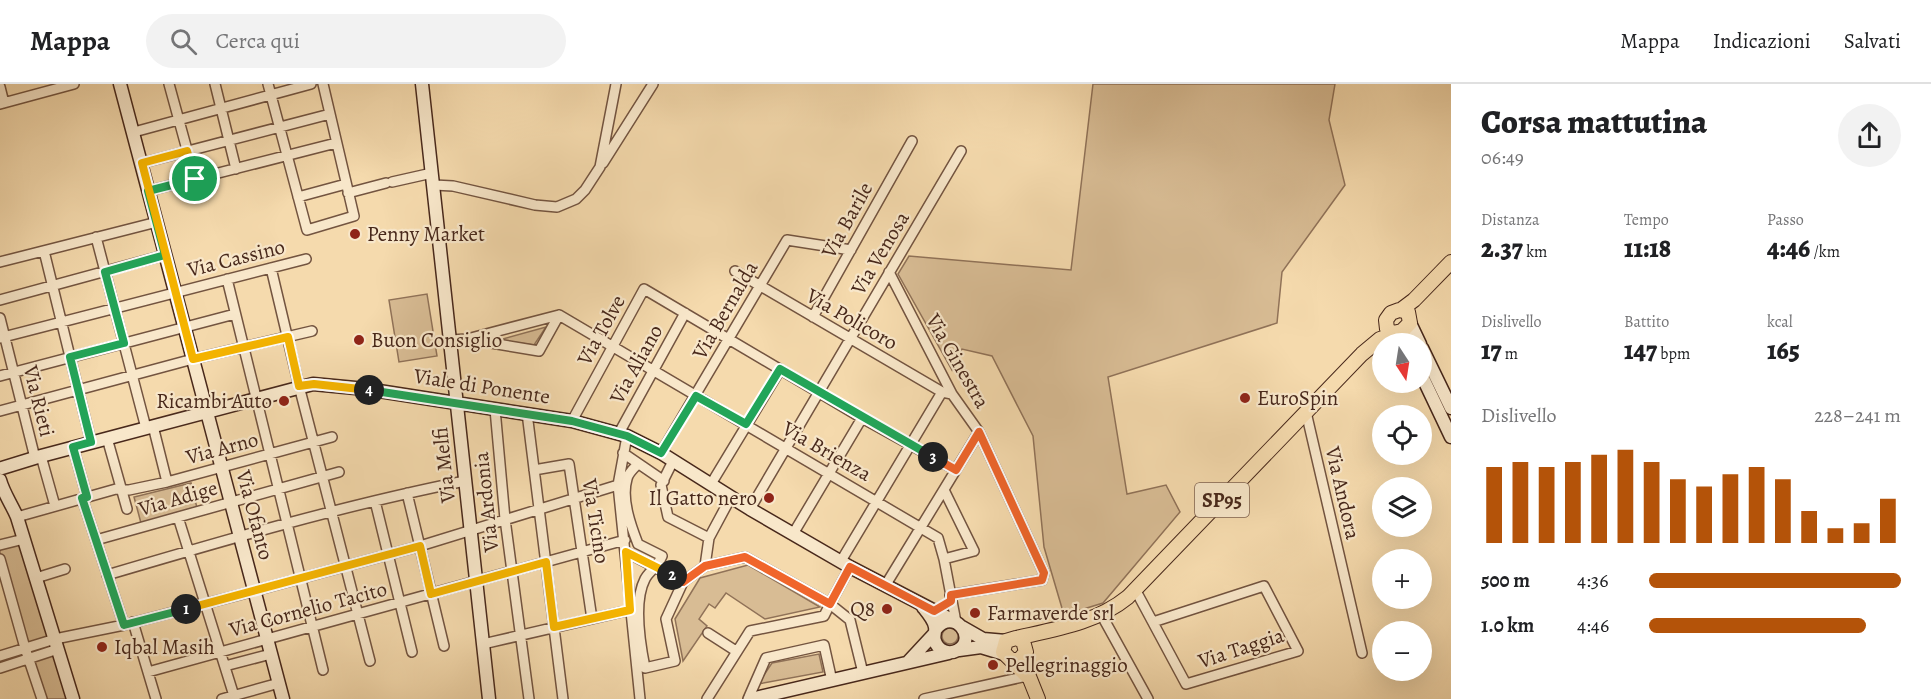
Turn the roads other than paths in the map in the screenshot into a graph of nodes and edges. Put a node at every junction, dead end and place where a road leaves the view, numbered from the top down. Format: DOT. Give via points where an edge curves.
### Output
graph roads {
  1 [pos="74,84"];
  2 [pos="120,84"];
  3 [pos="169,84"];
  4 [pos="215,84"];
  5 [pos="268,84"];
  6 [pos="311,84"];
  7 [pos="322,84"];
  8 [pos="422,84"];
  9 [pos="616,84"];
  10 [pos="653,84"];
  11 [pos="0,87"];
  12 [pos="39,89"];
  13 [pos="271,95"];
  14 [pos="2,104"];
  15 [pos="221,108"];
  16 [pos="330,114"];
  17 [pos="179,120"];
  18 [pos="279,127"];
  19 [pos="134,132"];
  20 [pos="229,140"];
  21 [pos="912,141"];
  22 [pos="336,142"];
  23 [pos="187,151"];
  24 [pos="961,152"];
  25 [pos="287,155"];
  26 [pos="142,163"];
  27 [pos="600,167"];
  28 [pos="236,169"];
  29 [pos="195,179"];
  30 [pos="433,179"];
  31 [pos="347,188"];
  32 [pos="148,191"];
  33 [pos="298,197"];
  34 [pos="156,222"];
  35 [pos="96,237"];
  36 [pos="851,250"];
  37 [pos="44,251"];
  38 [pos="165,255"];
  39 [pos="306,259"];
  40 [pos="0,262"];
  41 [pos="1451,262"];
  42 [pos="271,268"];
  43 [pos="735,271"];
  44 [pos="105,272"];
  45 [pos="889,272"];
  46 [pos="227,279"];
  47 [pos="52,286"];
  48 [pos="760,286"];
  49 [pos="175,292"];
  50 [pos="0,300"];
  51 [pos="115,308"];
  52 [pos="685,313"];
  53 [pos="235,314"];
  54 [pos="559,315"];
  55 [pos="1407,315"];
  56 [pos="813,317"];
  57 [pos="0,318"];
  58 [pos="61,322"];
  59 [pos="184,327"];
  60 [pos="312,331"];
  61 [pos="1395,333"];
  62 [pos="1397,333"];
  63 [pos="1415,333"];
  64 [pos="2,337"];
  65 [pos="288,337"];
  66 [pos="850,338"];
  67 [pos="467,339"];
  68 [pos="451,340"];
  69 [pos="729,340"];
  70 [pos="124,343"];
  71 [pos="612,346"];
  72 [pos="1372,346"];
  73 [pos="243,347"];
  74 [pos="70,357"];
  75 [pos="193,359"];
  76 [pos="780,369"];
  77 [pos="1432,369"];
  78 [pos="653,370"];
  79 [pos="14,372"];
  80 [pos="0,375"];
  81 [pos="132,375"];
  82 [pos="299,386"];
  83 [pos="78,390"];
  84 [pos="819,392"];
  85 [pos="947,393"];
  86 [pos="1430,393"];
  87 [pos="696,396"];
  88 [pos="255,398"];
  89 [pos="458,403"];
  90 [pos="22,405"];
  91 [pos="1451,408"];
  92 [pos="495,409"];
  93 [pos="0,411"];
  94 [pos="207,411"];
  95 [pos="1306,412"];
  96 [pos="527,413"];
  97 [pos="862,417"];
  98 [pos="572,421"];
  99 [pos="746,424"];
  100 [pos="149,427"];
  101 [pos="979,432"];
  102 [pos="623,435"];
  103 [pos="332,437"];
  104 [pos="1451,437"];
  105 [pos="106,438"];
  106 [pos="91,442"];
  107 [pos="313,442"];
  108 [pos="911,444"];
  109 [pos="73,447"];
  110 [pos="786,448"];
  111 [pos="269,453"];
  112 [pos="623,453"];
  113 [pos="661,453"];
  114 [pos="38,457"];
  115 [pos="673,460"];
  116 [pos="638,464"];
  117 [pos="222,466"];
  118 [pos="534,470"];
  119 [pos="956,470"];
  120 [pos="1,471"];
  121 [pos="339,472"];
  122 [pos="829,473"];
  123 [pos="322,476"];
  124 [pos="465,481"];
  125 [pos="664,481"];
  126 [pos="167,482"];
  127 [pos="711,484"];
  128 [pos="618,485"];
  129 [pos="121,489"];
  130 [pos="278,489"];
  131 [pos="944,490"];
  132 [pos="407,492"];
  133 [pos="731,497"];
  134 [pos="85,498"];
  135 [pos="574,499"];
  136 [pos="375,501"];
  137 [pos="877,501"];
  138 [pos="231,502"];
  139 [pos="55,506"];
  140 [pos="127,509"];
  141 [pos="539,509"];
  142 [pos="750,509"];
  143 [pos="332,513"];
  144 [pos="17,517"];
  145 [pos="178,517"];
  146 [pos="505,519"];
  147 [pos="287,525"];
  148 [pos="921,527"];
  149 [pos="471,530"];
  150 [pos="794,534"];
  151 [pos="241,537"];
  152 [pos="709,538"];
  153 [pos="24,539"];
  154 [pos="96,540"];
  155 [pos="625,540"];
  156 [pos="0,545"];
  157 [pos="420,546"];
  158 [pos="189,550"];
  159 [pos="582,552"];
  160 [pos="626,552"];
  161 [pos="387,553"];
  162 [pos="0,559"];
  163 [pos="944,559"];
  164 [pos="546,562"];
  165 [pos="846,564"];
  166 [pos="345,565"];
  167 [pos="705,566"];
  168 [pos="657,567"];
  169 [pos="65,569"];
  170 [pos="512,571"];
  171 [pos="107,574"];
  172 [pos="36,578"];
  173 [pos="301,578"];
  174 [pos="477,580"];
  175 [pos="683,582"];
  176 [pos="885,586"];
  177 [pos="254,591"];
  178 [pos="1136,591"];
  179 [pos="431,594"];
  180 [pos="951,598"];
  181 [pos="400,603"];
  182 [pos="921,603"];
  183 [pos="205,604"];
  184 [pos="830,604"];
  185 [pos="630,610"];
  186 [pos="934,611"];
  187 [pos="358,614"];
  188 [pos="1101,614"];
  189 [pos="592,619"];
  190 [pos="1153,622"];
  191 [pos="128,623"];
  192 [pos="958,624"];
  193 [pos="312,627"];
  194 [pos="554,627"];
  195 [pos="935,631"];
  196 [pos="708,633"];
  197 [pos="521,635"];
  198 [pos="267,640"];
  199 [pos="56,644"];
  200 [pos="483,644"];
  201 [pos="444,646"];
  202 [pos="25,648"];
  203 [pos="1015,649"];
  204 [pos="736,651"];
  205 [pos="954,651"];
  206 [pos="221,652"];
  207 [pos="412,652"];
  208 [pos="1362,653"];
  209 [pos="271,654"];
  210 [pos="0,656"];
  211 [pos="639,657"];
  212 [pos="30,658"];
  213 [pos="370,661"];
  214 [pos="907,663"];
  215 [pos="225,666"];
  216 [pos="0,668"];
  217 [pos="323,670"];
  218 [pos="148,672"];
  219 [pos="863,674"];
  220 [pos="1027,676"];
  221 [pos="832,681"];
  222 [pos="279,683"];
  223 [pos="234,697"];
  224 [pos="42,699"];
  225 [pos="72,699"];
  226 [pos="156,699"];
  227 [pos="222,699"];
  228 [pos="283,699"];
  229 [pos="489,699"];
  230 [pos="530,699"];
  231 [pos="563,699"];
  232 [pos="639,699"];
  233 [pos="707,699"];
  234 [pos="749,699"];
  235 [pos="924,699"];
  236 [pos="1038,699"];
  237 [pos="1148,699"];
  1 -- 12 [label="street"];
  2 -- 19 [label="street, Via Ofanto"];
  3 -- 17 [label="street"];
  4 -- 15 [label="street"];
  5 -- 13 [label="street"];
  6 -- 13 [label="street"];
  7 -- 16 [label="street"];
  8 -- 30 [label="street, Via Melfi"];
  9 -- 27 [label="street"];
  10 -- 27 [label="street"];
  11 -- 14 [label="street"];
  12 -- 14 [label="street"];
  13 -- 15 [label="street"];
  13 -- 18 [label="street"];
  15 -- 17 [label="street"];
  15 -- 20 [label="street"];
  16 -- 18 [label="street"];
  16 -- 22 [label="street"];
  17 -- 19 [label="street"];
  17 -- 23 [label="street"];
  18 -- 20 [label="street"];
  18 -- 25 [label="street"];
  19 -- 26 [label="street, Via Ofanto"];
  20 -- 23 [label="street"];
  20 -- 28 [label="street"];
  21 -- 36 [label="street, Via Barile"];
  22 -- 25 [label="street"];
  22 -- 31 [label="street"];
  23 -- 26 [label="street"];
  23 -- 29 [label="street"];
  24 -- 45 [label="street, Via Venosa"];
  25 -- 28 [label="street"];
  25 -- 33 [label="street"];
  26 -- 32 [label="street, Via Ofanto"];
  27 -- 30 [label="street" via="576,200 556,207"];
  28 -- 29 [label="street"];
  29 -- 32 [label="street"];
  30 -- 31 [label="street"];
  30 -- 68 [label="street, Via Melfi"];
  31 -- 33 [label="street"];
  31 -- 33 [label="street" via="354,216 307,230"];
  32 -- 34 [label="street, Via Ofanto"];
  34 -- 35 [label="street"];
  34 -- 38 [label="street, Via Ofanto"];
  35 -- 37 [label="street"];
  35 -- 44 [label="street"];
  36 -- 48 [label="street, Via Bernalda" via="787,240"];
  36 -- 56 [label="street, Via Barile"];
  37 -- 40 [label="street"];
  37 -- 47 [label="street"];
  38 -- 44 [label="street"];
  38 -- 49 [label="street, Via Ofanto"];
  39 -- 42 [label="street, Via Cassino"];
  41 -- 55 [label="main road, SP95" via="1414,300"];
  42 -- 46 [label="street, Via Cassino"];
  42 -- 65 [label="street"];
  43 -- 48 [label="street, Via Policoro"];
  44 -- 47 [label="street"];
  44 -- 51 [label="street"];
  45 -- 66 [label="street, Via Venosa"];
  45 -- 85 [label="street, Via Ginestra"];
  46 -- 49 [label="street, Via Cassino"];
  46 -- 53 [label="street"];
  47 -- 50 [label="street"];
  47 -- 58 [label="street"];
  48 -- 56 [label="street, Via Policoro"];
  48 -- 69 [label="street, Via Bernalda"];
  49 -- 51 [label="street, Via Cassino"];
  49 -- 59 [label="street, Via Ofanto"];
  51 -- 58 [label="street, Via Cassino"];
  51 -- 70 [label="street"];
  52 -- 69 [label="street"];
  52 -- 71 [label="street, Via Tolve" via="644,289"];
  52 -- 78 [label="street, Via Aliano"];
  53 -- 59 [label="street"];
  53 -- 73 [label="street"];
  54 -- 67 [label="street"];
  54 -- 67 [label="street" via="539,351"];
  54 -- 71 [label="street, Via Brienza"];
  55 -- 61 [label="main road, SP95" via="1389,315 1386,320"];
  55 -- 62 [label="main road, SP95"];
  55 -- 63 [label="street"];
  56 -- 66 [label="street, Via Policoro"];
  57 -- 64 [label="street, Via Rieti"];
  58 -- 64 [label="street, Via Cassino"];
  58 -- 74 [label="street"];
  59 -- 70 [label="street"];
  59 -- 75 [label="street, Via Ofanto"];
  60 -- 65 [label="street"];
  64 -- 79 [label="street, Via Rieti"];
  65 -- 73 [label="street"];
  65 -- 82 [label="street"];
  66 -- 84 [label="street, Via Venosa"];
  66 -- 85 [label="street, Via Policoro"];
  67 -- 68 [label="street"];
  68 -- 89 [label="street, Via Melfi"];
  69 -- 76 [label="street"];
  69 -- 87 [label="street, Via Bernalda"];
  70 -- 74 [label="street"];
  70 -- 81 [label="street"];
  71 -- 78 [label="street, Via Brienza"];
  71 -- 98 [label="street, Via Tolve"];
  72 -- 95 [label="main road, SP95"];
  73 -- 75 [label="street"];
  73 -- 88 [label="street"];
  74 -- 79 [label="street"];
  74 -- 83 [label="street"];
  75 -- 81 [label="street"];
  75 -- 94 [label="street, Via Ofanto"];
  76 -- 84 [label="street"];
  76 -- 99 [label="street"];
  77 -- 91 [label="street"];
  78 -- 87 [label="street, Via Brienza"];
  78 -- 102 [label="street, Via Aliano"];
  79 -- 80 [label="street"];
  79 -- 90 [label="street, Via Rieti"];
  81 -- 83 [label="street"];
  81 -- 100 [label="street"];
  82 -- 88 [label="street, Viale di Ponente"];
  82 -- 89 [label="street, Viale di Ponente" via="329,385"];
  82 -- 107 [label="street"];
  83 -- 90 [label="street"];
  83 -- 106 [label="street"];
  84 -- 97 [label="street"];
  84 -- 110 [label="street, Via Venosa"];
  85 -- 101 [label="street, Via Ginestra"];
  85 -- 108 [label="street"];
  86 -- 104 [label="street"];
  87 -- 99 [label="street, Via Brienza"];
  87 -- 113 [label="street, Via Bernalda"];
  88 -- 94 [label="street, Viale di Ponente"];
  88 -- 111 [label="street"];
  89 -- 92 [label="street, Viale di Ponente"];
  89 -- 124 [label="street, Via Melfi"];
  90 -- 93 [label="street"];
  90 -- 114 [label="street, Via Rieti"];
  92 -- 96 [label="street, Viale di Ponente"];
  92 -- 146 [label="street, Via Ardonia"];
  94 -- 100 [label="street, Viale di Ponente"];
  94 -- 117 [label="street, Via Ofanto"];
  95 -- 178 [label="main road, SP95"];
  95 -- 208 [label="street, Via Andora"];
  96 -- 98 [label="street, Viale di Ponente"];
  96 -- 118 [label="street"];
  97 -- 108 [label="street"];
  97 -- 122 [label="street"];
  98 -- 102 [label="street, Viale di Ponente"];
  99 -- 110 [label="street, Via Brienza"];
  99 -- 127 [label="street"];
  100 -- 105 [label="street, Viale di Ponente"];
  100 -- 126 [label="street"];
  101 -- 119 [label="street"];
  101 -- 180 [label="street, Via Ginestra" via="1044,573 1042,580"];
  102 -- 112 [label="street, Via Aliano"];
  102 -- 113 [label="street, Viale di Ponente"];
  103 -- 107 [label="street, Via Arno"];
  105 -- 106 [label="street, Viale di Ponente"];
  105 -- 129 [label="street"];
  106 -- 109 [label="street, Viale di Ponente"];
  107 -- 111 [label="street, Via Arno"];
  107 -- 123 [label="street"];
  108 -- 119 [label="street"];
  108 -- 137 [label="street"];
  109 -- 114 [label="street, Viale di Ponente"];
  109 -- 134 [label="street"];
  110 -- 122 [label="street, Via Brienza"];
  110 -- 142 [label="street"];
  111 -- 117 [label="street, Via Arno"];
  111 -- 130 [label="street"];
  112 -- 116 [label="street"];
  112 -- 128 [label="street, Via Aliano"];
  113 -- 115 [label="street, Viale di Ponente"];
  114 -- 120 [label="street, Viale di Ponente"];
  114 -- 139 [label="street, Via Rieti"];
  115 -- 125 [label="street"];
  115 -- 127 [label="street, Viale di Ponente"];
  116 -- 125 [label="street"];
  116 -- 168 [label="street" via="627,476 625,491 638,544 662,556"];
  117 -- 126 [label="street, Via Arno"];
  117 -- 138 [label="street, Via Ofanto"];
  118 -- 135 [label="street, Via Ticino" via="569,464"];
  118 -- 141 [label="street"];
  119 -- 131 [label="street"];
  120 -- 144 [label="street" via="2,489"];
  121 -- 123 [label="street, Via Adige"];
  122 -- 137 [label="street, Via Brienza"];
  122 -- 150 [label="street"];
  123 -- 130 [label="street, Via Adige"];
  123 -- 143 [label="street"];
  124 -- 132 [label="street"];
  124 -- 149 [label="street, Via Melfi"];
  125 -- 152 [label="street" via="661,485 668,517"];
  126 -- 129 [label="street, Via Arno"];
  127 -- 133 [label="street, Viale di Ponente"];
  128 -- 135 [label="street"];
  128 -- 155 [label="street, Via Aliano"];
  129 -- 134 [label="street, Via Arno"];
  129 -- 140 [label="street"];
  130 -- 138 [label="street, Via Adige"];
  130 -- 147 [label="street"];
  131 -- 148 [label="street"];
  131 -- 163 [label="street" via="974,551"];
  132 -- 136 [label="street"];
  132 -- 157 [label="street"];
  133 -- 142 [label="street, Viale di Ponente"];
  133 -- 152 [label="street"];
  134 -- 139 [label="street, Via Arno"];
  134 -- 154 [label="street"];
  135 -- 141 [label="street"];
  135 -- 159 [label="street, Via Ticino"];
  136 -- 143 [label="street"];
  136 -- 161 [label="street"];
  137 -- 148 [label="street, Via Brienza"];
  137 -- 165 [label="street"];
  138 -- 145 [label="street, Via Adige"];
  138 -- 151 [label="street, Via Ofanto"];
  139 -- 144 [label="street, Via Arno"];
  141 -- 146 [label="street"];
  141 -- 164 [label="street"];
  142 -- 150 [label="street, Viale di Ponente"];
  143 -- 147 [label="street"];
  143 -- 166 [label="street"];
  144 -- 153 [label="street"];
  145 -- 154 [label="street, Via Adige"];
  145 -- 158 [label="street"];
  146 -- 149 [label="street"];
  146 -- 170 [label="street, Via Ardonia"];
  147 -- 151 [label="street"];
  147 -- 173 [label="street"];
  148 -- 163 [label="street, Via Brienza" via="938,538"];
  148 -- 176 [label="street"];
  149 -- 157 [label="street"];
  149 -- 174 [label="street, Via Melfi"];
  150 -- 165 [label="street, Viale di Ponente"];
  151 -- 158 [label="street"];
  151 -- 177 [label="street, Via Ofanto"];
  152 -- 167 [label="street"];
  153 -- 156 [label="street"];
  153 -- 172 [label="street"];
  154 -- 171 [label="street"];
  155 -- 159 [label="street, Via Cornelio Tacito"];
  155 -- 160 [label="street, Via Aliano"];
  157 -- 161 [label="street"];
  157 -- 179 [label="street"];
  158 -- 171 [label="street"];
  158 -- 183 [label="street"];
  159 -- 164 [label="street, Via Cornelio Tacito"];
  159 -- 189 [label="street, Via Ticino"];
  160 -- 168 [label="street"];
  160 -- 185 [label="street, Via Aliano"];
  161 -- 166 [label="street"];
  161 -- 181 [label="street"];
  162 -- 202 [label="street"];
  163 -- 180 [label="street, Via Brienza"];
  164 -- 170 [label="street, Via Cornelio Tacito"];
  164 -- 194 [label="street"];
  165 -- 176 [label="street, Viale di Ponente"];
  165 -- 184 [label="street"];
  166 -- 173 [label="street"];
  166 -- 187 [label="street"];
  167 -- 175 [label="street"];
  167 -- 184 [label="street" via="745,557"];
  168 -- 175 [label="street"];
  168 -- 211 [label="street" via="645,578 637,613"];
  169 -- 172 [label="street"];
  170 -- 174 [label="street, Via Cornelio Tacito"];
  170 -- 197 [label="street, Via Ardonia"];
  171 -- 191 [label="street"];
  172 -- 199 [label="street"];
  173 -- 177 [label="street"];
  173 -- 193 [label="street"];
  174 -- 179 [label="street, Via Cornelio Tacito"];
  174 -- 200 [label="street, Via Melfi"];
  175 -- 211 [label="street" via="666,618 675,661 645,668"];
  176 -- 182 [label="street, Viale di Ponente"];
  177 -- 183 [label="street"];
  177 -- 198 [label="street, Via Ofanto"];
  178 -- 188 [label="main road, SP95"];
  178 -- 190 [label="street, Via Taggia"];
  179 -- 181 [label="street, Via Cornelio Tacito"];
  179 -- 201 [label="street"];
  180 -- 186 [label="street"];
  180 -- 192 [label="street, Via Brienza"];
  181 -- 187 [label="street, Via Cornelio Tacito"];
  181 -- 207 [label="street"];
  182 -- 186 [label="street, Viale di Ponente"];
  182 -- 195 [label="street"];
  183 -- 191 [label="street"];
  183 -- 206 [label="street"];
  184 -- 204 [label="street" via="824,616 750,631"];
  184 -- 219 [label="street" via="850,620"];
  185 -- 189 [label="street"];
  185 -- 211 [label="street, Via Aliano"];
  186 -- 192 [label="street, Viale di Ponente"];
  187 -- 193 [label="street, Via Cornelio Tacito"];
  187 -- 213 [label="street"];
  188 -- 203 [label="main road, SP95" via="1045,631"];
  188 -- 237 [label="street"];
  189 -- 194 [label="street"];
  190 -- 190 [label="street, Via Taggia" via="1186,684 1298,651 1264,586"];
  191 -- 199 [label="street"];
  191 -- 218 [label="street"];
  192 -- 195 [label="street" via="944,622"];
  192 -- 203 [label="street, Viale di Ponente" via="983,639"];
  192 -- 205 [label="street" via="966,636 963,646"];
  193 -- 198 [label="street, Via Cornelio Tacito"];
  193 -- 217 [label="street"];
  194 -- 197 [label="street"];
  194 -- 231 [label="street"];
  195 -- 205 [label="street" via="939,649"];
  195 -- 214 [label="street"];
  196 -- 204 [label="street"];
  197 -- 200 [label="street"];
  197 -- 230 [label="street, Via Ardonia"];
  198 -- 206 [label="street, Via Cornelio Tacito"];
  198 -- 209 [label="street, Via Ofanto"];
  199 -- 202 [label="street"];
  199 -- 212 [label="street"];
  199 -- 225 [label="street"];
  200 -- 229 [label="street, Via Melfi"];
  202 -- 210 [label="street"];
  202 -- 212 [label="street"];
  203 -- 205 [label="street" via="981,647"];
  203 -- 220 [label="main road"];
  204 -- 233 [label="street"];
  205 -- 214 [label="street"];
  206 -- 215 [label="street"];
  206 -- 218 [label="street, Via Cornelio Tacito"];
  209 -- 215 [label="street"];
  209 -- 222 [label="street, Via Ofanto"];
  211 -- 232 [label="street"];
  212 -- 216 [label="street"];
  212 -- 224 [label="street"];
  214 -- 219 [label="street"];
  215 -- 223 [label="street"];
  218 -- 226 [label="street"];
  219 -- 221 [label="street"];
  220 -- 235 [label="street"];
  220 -- 236 [label="main road"];
  221 -- 234 [label="street"];
  221 -- 234 [label="street" via="824,645 766,658"];
  222 -- 223 [label="street"];
  222 -- 228 [label="street, Via Ofanto"];
  223 -- 227 [label="street"];
}
